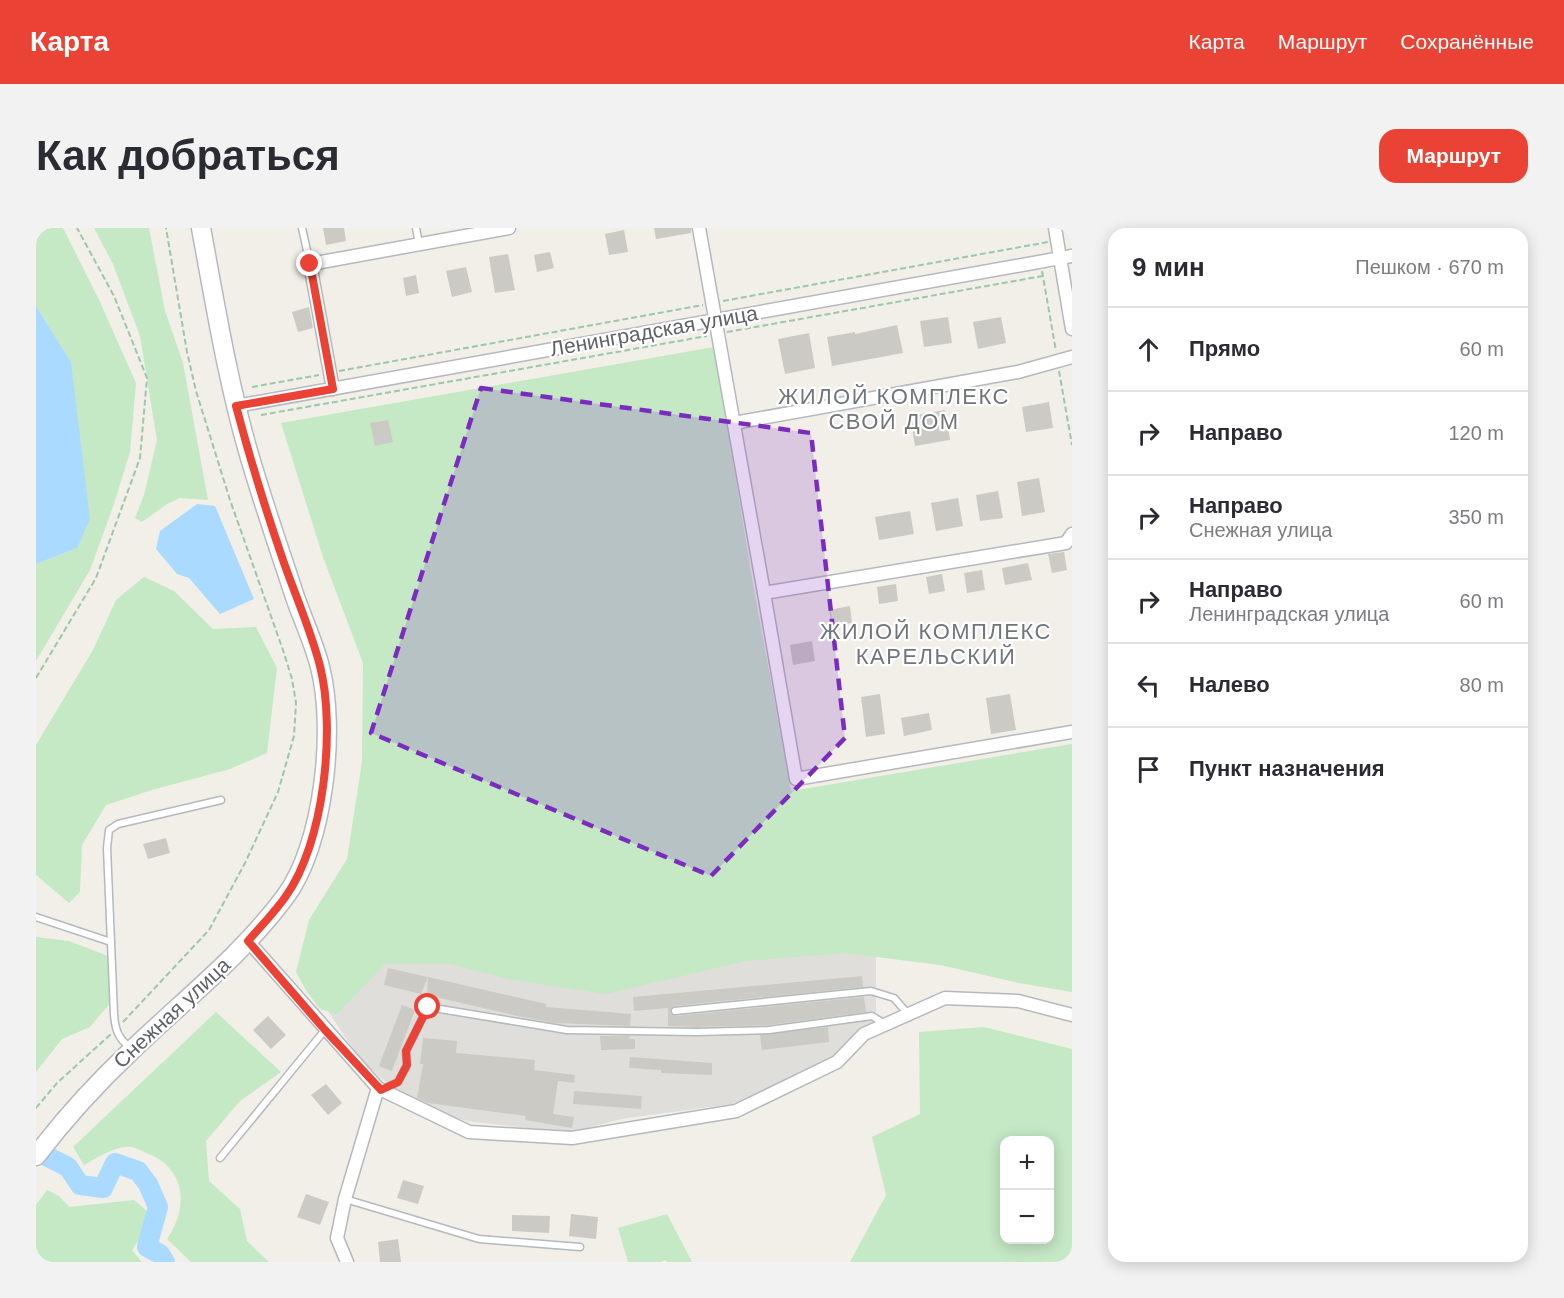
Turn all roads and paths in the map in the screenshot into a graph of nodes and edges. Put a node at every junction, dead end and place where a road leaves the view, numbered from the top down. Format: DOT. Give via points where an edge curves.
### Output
graph roads {
  1 [pos="77,228"];
  2 [pos="166,228"];
  3 [pos="201,228"];
  4 [pos="302,228"];
  5 [pos="416,228"];
  6 [pos="509,228"];
  7 [pos="699,228"];
  8 [pos="1056,234"];
  9 [pos="419,244"];
  10 [pos="1066,257"];
  11 [pos="310,264"];
  12 [pos="1043,276"];
  13 [pos="712,303"];
  14 [pos="715,320"];
  15 [pos="1072,329"];
  16 [pos="718,334"];
  17 [pos="1072,357"];
  18 [pos="330,373"];
  19 [pos="252,387"];
  20 [pos="333,389"];
  21 [pos="236,406"];
  22 [pos="261,416"];
  23 [pos="734,423"];
  24 [pos="1072,534"];
  25 [pos="764,593"];
  26 [pos="36,678"];
  27 [pos="1072,732"];
  28 [pos="221,800"];
  29 [pos="36,917"];
  30 [pos="248,941"];
  31 [pos="111,942"];
  32 [pos="675,1011"];
  33 [pos="908,1014"];
  34 [pos="1072,1016"];
  35 [pos="885,1025"];
  36 [pos="116,1030"];
  37 [pos="325,1030"];
  38 [pos="133,1049"];
  39 [pos="380,1089"];
  40 [pos="36,1108"];
  41 [pos="36,1156"];
  42 [pos="220,1158"];
  43 [pos="345,1199"];
  44 [pos="580,1247"];
  45 [pos="347,1262"];
  1 -- 26 [label="path" via="114,296 147,378 140,458 96,578"];
  2 -- 36 [label="path" via="196,391 292,679 295,725 278,792 209,930"];
  3 -- 21 [label="street, Снежная улица"];
  4 -- 11 [label="lane"];
  5 -- 9 [label="lane"];
  6 -- 9 [label="street"];
  7 -- 13 [label="street"];
  8 -- 10 [label="street"];
  8 -- 13 [label="path"];
  9 -- 11 [label="street"];
  10 -- 14 [label="street, Ленинградская улица"];
  10 -- 15 [label="street"];
  11 -- 18 [label="street"];
  12 -- 16 [label="path"];
  13 -- 14 [label="street"];
  13 -- 18 [label="path"];
  14 -- 16 [label="street"];
  14 -- 20 [label="street, Ленинградская улица"];
  16 -- 22 [label="path"];
  16 -- 23 [label="street"];
  17 -- 23 [label="street" via="1018,372"];
  18 -- 19 [label="path"];
  18 -- 20 [label="street"];
  20 -- 21 [label="street, Ленинградская улица"];
  21 -- 30 [label="street, Снежная улица" via="276,542 320,666 327,727 322,789 304,862 287,895"];
  23 -- 25 [label="street"];
  24 -- 25 [label="street" via="1066,543"];
  25 -- 27 [label="street" via="796,779"];
  28 -- 31 [label="lane" via="118,824 109,830"];
  29 -- 31 [label="lane"];
  30 -- 37 [label="street"];
  30 -- 38 [label="street, Снежная улица"];
  31 -- 36 [label="lane"];
  32 -- 33 [label="lane" via="871,991 894,998"];
  33 -- 34 [label="street" via="945,998 1018,1001"];
  33 -- 35 [label="street"];
  35 -- 39 [label="street" via="864,1034 837,1062 736,1111 572,1138 469,1132"];
  35 -- 39 [label="lane" via="872,1016 769,1030 567,1030 428,1007 406,1051 407,1065 398,1082"];
  36 -- 38 [label="lane"];
  36 -- 40 [label="path" via="57,1083"];
  37 -- 39 [label="street"];
  37 -- 42 [label="lane"];
  38 -- 41 [label="street, Снежная улица" via="88,1092"];
  39 -- 43 [label="street"];
  43 -- 44 [label="lane" via="479,1239"];
  43 -- 45 [label="street" via="337,1239"];
}
